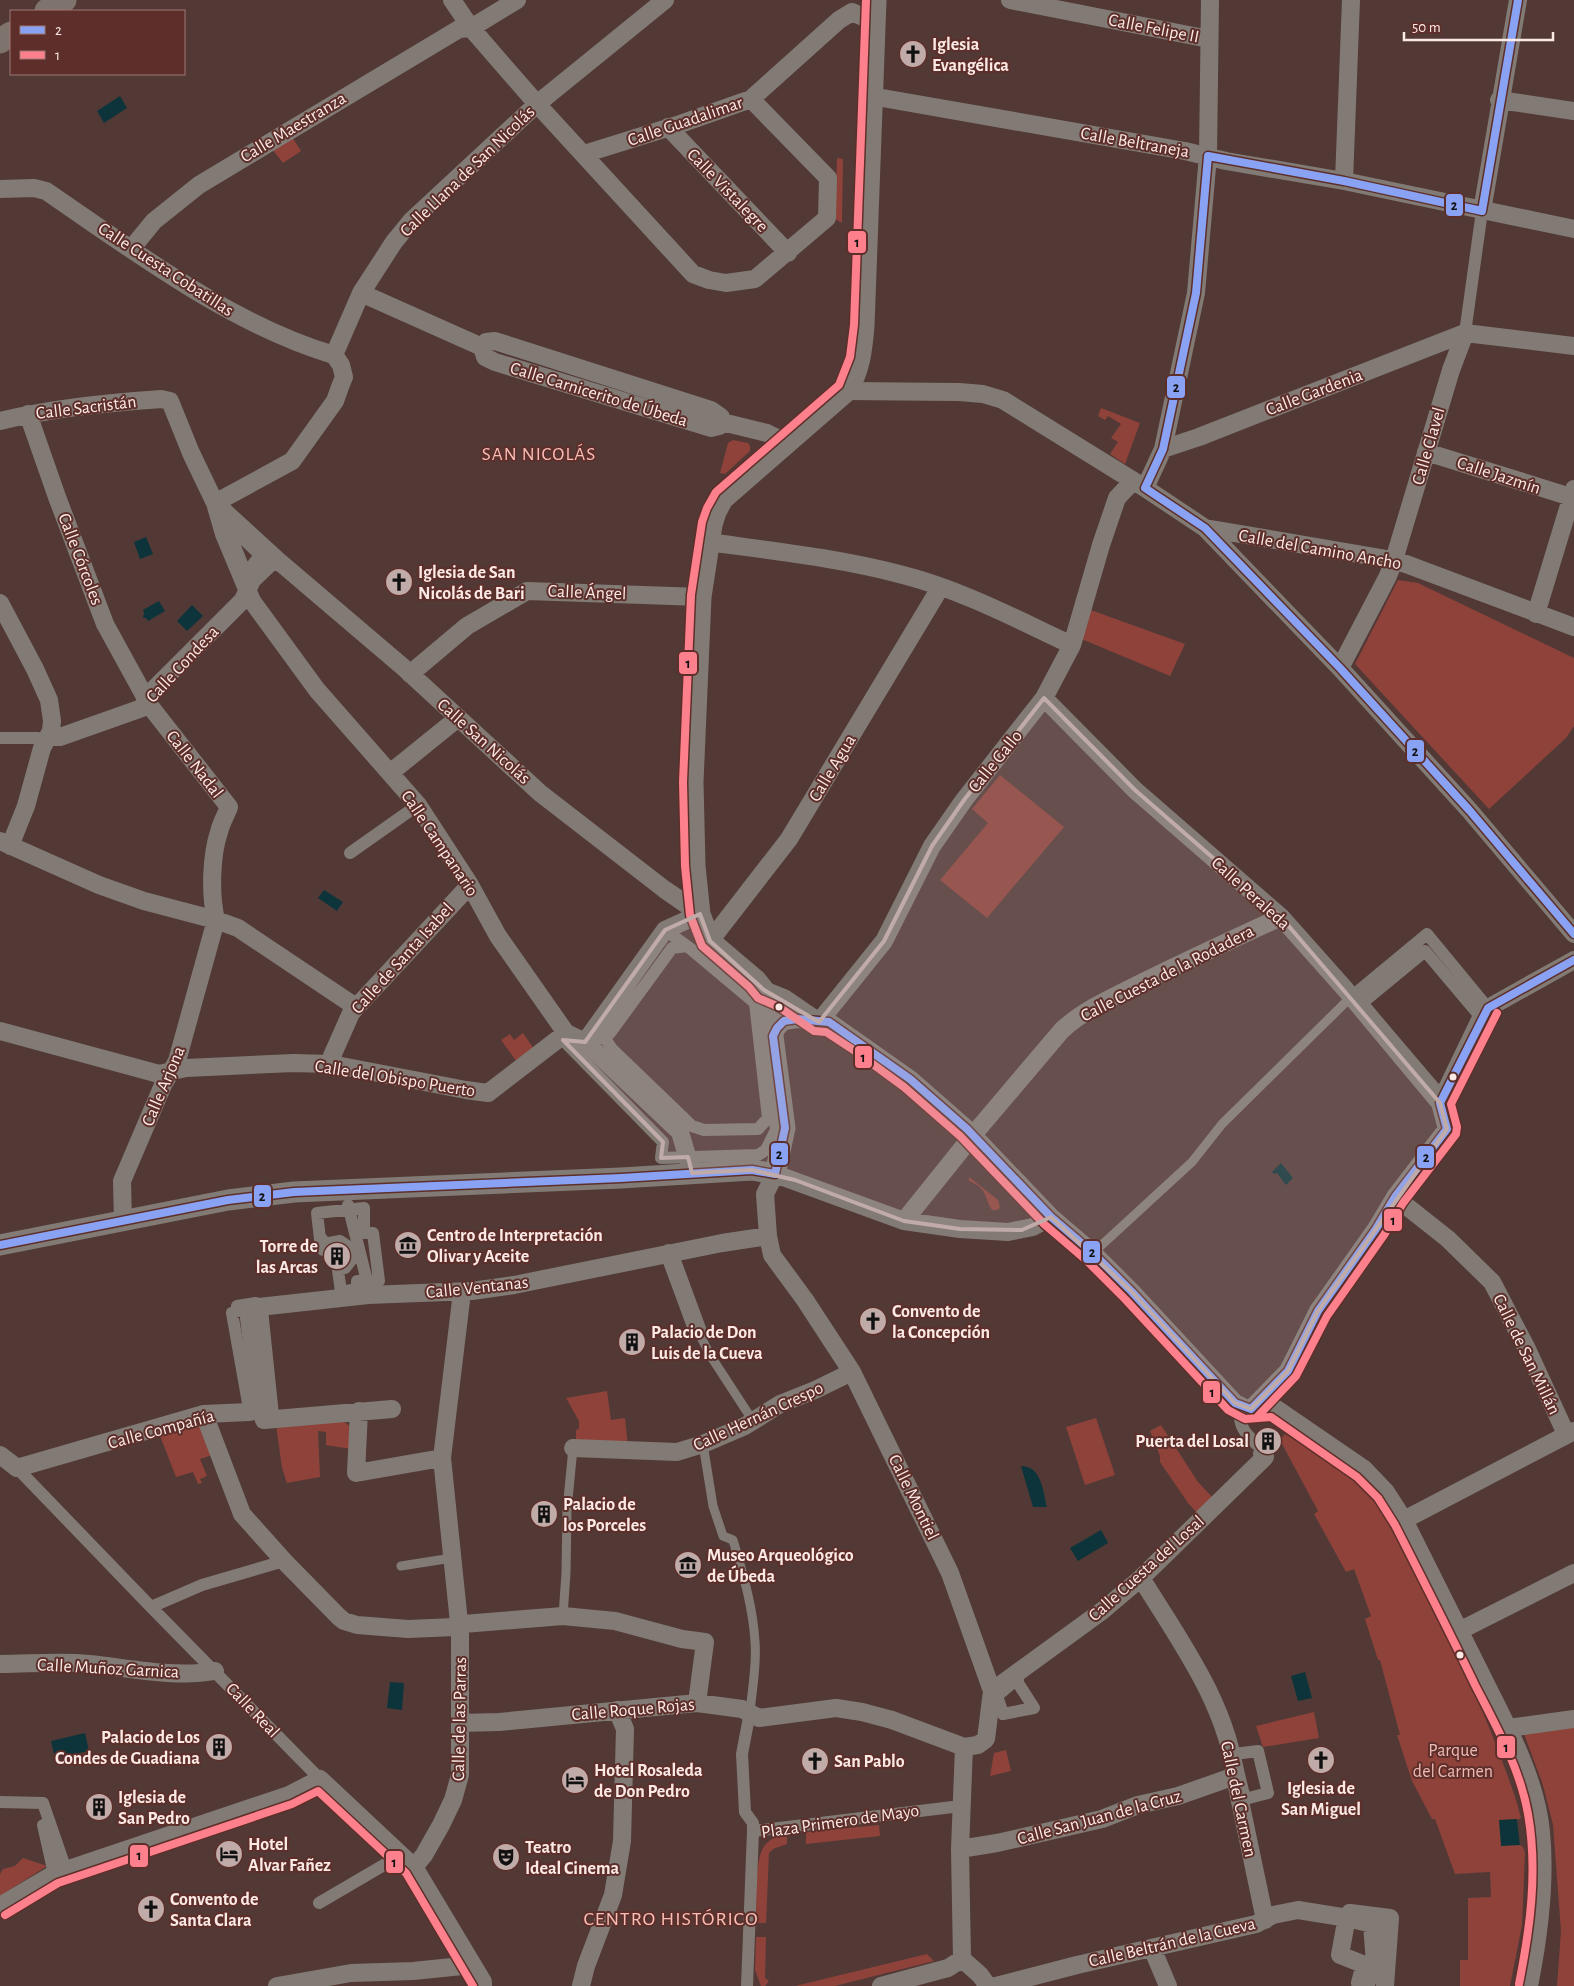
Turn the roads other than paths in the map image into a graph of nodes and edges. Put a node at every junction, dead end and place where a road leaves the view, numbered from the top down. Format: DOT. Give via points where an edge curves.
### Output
graph roads {
  1 [pos="64,0"];
  2 [pos="452,0"];
  3 [pos="517,0"];
  4 [pos="665,0"];
  5 [pos="876,0"];
  6 [pos="1010,0"];
  7 [pos="1210,0"];
  8 [pos="1351,0"];
  9 [pos="1518,0"];
  10 [pos="850,6"];
  11 [pos="49,10"];
  12 [pos="874,22"];
  13 [pos="471,28"];
  14 [pos="1209,38"];
  15 [pos="871,96"];
  16 [pos="751,99"];
  17 [pos="1499,100"];
  18 [pos="537,104"];
  19 [pos="1574,111"];
  20 [pos="668,127"];
  21 [pos="584,154"];
  22 [pos="1208,156"];
  23 [pos="1344,181"];
  24 [pos="0,188"];
  25 [pos="1482,211"];
  26 [pos="1574,229"];
  27 [pos="131,249"];
  28 [pos="788,253"];
  29 [pos="361,292"];
  30 [pos="1465,333"];
  31 [pos="1574,346"];
  32 [pos="334,355"];
  33 [pos="847,391"];
  34 [pos="28,414"];
  35 [pos="0,421"];
  36 [pos="787,443"];
  37 [pos="1163,450"];
  38 [pos="1426,452"];
  39 [pos="1139,485"];
  40 [pos="1572,493"];
  41 [pos="215,503"];
  42 [pos="1205,528"];
  43 [pos="1568,528"];
  44 [pos="708,542"];
  45 [pos="275,558"];
  46 [pos="1394,560"];
  47 [pos="942,588"];
  48 [pos="247,590"];
  49 [pos="701,597"];
  50 [pos="0,603"];
  51 [pos="1536,614"];
  52 [pos="1574,627"];
  53 [pos="1072,645"];
  54 [pos="1340,668"];
  55 [pos="410,674"];
  56 [pos="1044,698"];
  57 [pos="146,699"];
  58 [pos="458,718"];
  59 [pos="0,738"];
  60 [pos="42,738"];
  61 [pos="390,773"];
  62 [pos="418,805"];
  63 [pos="5,844"];
  64 [pos="350,853"];
  65 [pos="470,885"];
  66 [pos="700,914"];
  67 [pos="1281,917"];
  68 [pos="216,920"];
  69 [pos="665,930"];
  70 [pos="1574,934"];
  71 [pos="710,941"];
  72 [pos="1425,950"];
  73 [pos="1574,960"];
  74 [pos="764,990"];
  75 [pos="1351,997"];
  76 [pos="1494,1004"];
  77 [pos="356,1007"];
  78 [pos="819,1022"];
  79 [pos="0,1031"];
  80 [pos="566,1033"];
  81 [pos="773,1036"];
  82 [pos="585,1042"];
  83 [pos="332,1064"];
  84 [pos="172,1073"];
  85 [pos="1440,1103"];
  86 [pos="972,1136"];
  87 [pos="690,1165"];
  88 [pos="775,1174"];
  89 [pos="1395,1197"];
  90 [pos="348,1207"];
  91 [pos="1051,1217"];
  92 [pos="124,1221"];
  93 [pos="904,1221"];
  94 [pos="768,1236"];
  95 [pos="0,1245"];
  96 [pos="669,1253"];
  97 [pos="1093,1253"];
  98 [pos="368,1288"];
  99 [pos="462,1292"];
  100 [pos="697,1329"];
  101 [pos="852,1372"];
  102 [pos="260,1409"];
  103 [pos="392,1409"];
  104 [pos="1251,1409"];
  105 [pos="359,1411"];
  106 [pos="204,1414"];
  107 [pos="753,1421"];
  108 [pos="1570,1433"];
  109 [pos="703,1444"];
  110 [pos="573,1448"];
  111 [pos="1259,1449"];
  112 [pos="0,1456"];
  113 [pos="442,1458"];
  114 [pos="17,1468"];
  115 [pos="1404,1520"];
  116 [pos="452,1558"];
  117 [pos="284,1561"];
  118 [pos="401,1566"];
  119 [pos="1574,1573"];
  120 [pos="1141,1578"];
  121 [pos="151,1607"];
  122 [pos="562,1616"];
  123 [pos="459,1626"];
  124 [pos="1459,1631"];
  125 [pos="0,1664"];
  126 [pos="215,1671"];
  127 [pos="991,1699"];
  128 [pos="697,1703"];
  129 [pos="617,1710"];
  130 [pos="750,1712"];
  131 [pos="1574,1719"];
  132 [pos="460,1724"];
  133 [pos="1508,1728"];
  134 [pos="964,1747"];
  135 [pos="1236,1776"];
  136 [pos="320,1779"];
  137 [pos="0,1802"];
  138 [pos="961,1806"];
  139 [pos="0,1810"];
  140 [pos="753,1832"];
  141 [pos="960,1849"];
  142 [pos="401,1855"];
  143 [pos="414,1868"];
  144 [pos="54,1871"];
  145 [pos="0,1900"];
  146 [pos="319,1904"];
  147 [pos="0,1906"];
  148 [pos="1348,1918"];
  149 [pos="1265,1920"];
  150 [pos="1152,1948"];
  151 [pos="962,1959"];
  152 [pos="472,1965"];
  153 [pos="488,1985"];
  154 [pos="277,1986"];
  155 [pos="581,1986"];
  156 [pos="747,1986"];
  157 [pos="881,1986"];
  158 [pos="988,1986"];
  159 [pos="996,1986"];
  160 [pos="1168,1986"];
  161 [pos="1358,1986"];
  162 [pos="1365,1986"];
  163 [pos="1385,1986"];
  164 [pos="1529,1986"];
  1 -- 11 [label="main road"];
  2 -- 13 [label="street"];
  3 -- 13 [label="street, Calle Maestranza"];
  4 -- 18 [label="street, Calle Llana de San Nicolás"];
  5 -- 12 [label="street"];
  6 -- 14 [label="street, Calle Felipe II"];
  7 -- 14 [label="street, Calle Gallo"];
  8 -- 23 [label="street"];
  9 -- 17 [label="street"];
  10 -- 12 [label="street, Calle Guadalimar"];
  10 -- 16 [label="street, Calle Guadalimar" via="839,20"];
  12 -- 15 [label="street"];
  13 -- 18 [label="street"];
  13 -- 27 [label="street, Calle Maestranza" via="459,29 199,184 154,221"];
  14 -- 22 [label="street, Calle Gallo"];
  15 -- 22 [label="street, Calle Beltraneja"];
  15 -- 33 [label="street" via="862,352"];
  16 -- 20 [label="street, Calle Guadalimar"];
  16 -- 28 [label="street" via="828,178 827,218"];
  17 -- 19 [label="street"];
  17 -- 25 [label="street"];
  18 -- 21 [label="street"];
  18 -- 29 [label="street, Calle Llana de San Nicolás" via="412,220"];
  20 -- 21 [label="street, Calle Guadalimar"];
  20 -- 28 [label="street, Calle Vistalegre"];
  21 -- 28 [label="street" via="693,274 726,283 755,279"];
  22 -- 23 [label="street, Calle Beltraneja"];
  22 -- 37 [label="street, Calle Gallo" via="1196,293"];
  23 -- 25 [label="street, Calle Beltraneja"];
  24 -- 27 [label="street, Calle Cuesta Cobatillas" via="42,189"];
  25 -- 26 [label="street, Calle Beltraneja"];
  25 -- 30 [label="street"];
  27 -- 32 [label="street, Calle Cuesta Cobatillas" via="236,315 315,350"];
  29 -- 32 [label="street, Calle Llana de San Nicolás"];
  29 -- 36 [label="street, Calle Carnicerito de Úbeda" via="482,347 485,357 495,362 706,426 715,427 722,422 767,433"];
  30 -- 31 [label="street"];
  30 -- 37 [label="street, Calle Gardenia"];
  30 -- 38 [label="street, Calle Clavel" via="1450,370"];
  32 -- 41 [label="street" via="344,377 335,400 292,461"];
  33 -- 36 [label="street"];
  33 -- 39 [label="street" via="959,392 1003,400"];
  34 -- 35 [label="street, Calle Sacristán"];
  34 -- 41 [label="street, Calle Sacristán" via="104,403 170,400"];
  34 -- 57 [label="street, Calle Córcoles" via="103,617"];
  36 -- 44 [label="street" via="724,499 716,512"];
  37 -- 39 [label="street, Calle Gallo"];
  38 -- 40 [label="street, Calle Jazmín"];
  38 -- 46 [label="street, Calle Clavel"];
  39 -- 42 [label="street"];
  39 -- 53 [label="street, Calle Gallo" via="1117,498"];
  40 -- 43 [label="street"];
  41 -- 45 [label="street, Calle San Nicolás"];
  41 -- 48 [label="street, Calle Campanario"];
  42 -- 46 [label="street, Calle del Camino Ancho"];
  42 -- 54 [label="street"];
  43 -- 51 [label="street"];
  44 -- 47 [label="street" via="825,558 904,575"];
  44 -- 49 [label="street"];
  45 -- 48 [label="street, Calle Condesa" via="252,580"];
  45 -- 55 [label="street, Calle San Nicolás"];
  46 -- 51 [label="street, Calle del Camino Ancho"];
  46 -- 54 [label="street, Calle Clavel"];
  47 -- 53 [label="street"];
  47 -- 71 [label="street, Calle Agua" via="789,839"];
  48 -- 57 [label="street, Calle Condesa" via="243,600"];
  48 -- 61 [label="street, Calle Campanario" via="317,690"];
  49 -- 55 [label="street, Calle Ángel" via="528,591 467,626"];
  49 -- 66 [label="street" via="693,782"];
  50 -- 60 [label="street" via="49,700 52,721"];
  51 -- 52 [label="street, Calle del Camino Ancho"];
  53 -- 56 [label="street, Calle Gallo"];
  54 -- 70 [label="street"];
  55 -- 58 [label="street, Calle San Nicolás"];
  56 -- 67 [label="street, Calle Peraleda" via="1135,790"];
  56 -- 78 [label="street, Calle Gallo" via="932,846 884,941"];
  57 -- 60 [label="street, Calle Condesa" via="142,708 60,737"];
  57 -- 68 [label="street, Calle Nadal" via="229,806 214,851 212,905"];
  58 -- 61 [label="street"];
  58 -- 66 [label="street, Calle San Nicolás" via="540,793"];
  59 -- 60 [label="street"];
  60 -- 63 [label="street" via="26,806"];
  61 -- 62 [label="street, Calle Campanario"];
  62 -- 64 [label="street"];
  62 -- 65 [label="street, Calle Campanario"];
  63 -- 68 [label="street" via="135,898"];
  65 -- 77 [label="street, Calle de Santa Isabel"];
  65 -- 80 [label="street, Calle Campanario" via="498,936"];
  66 -- 69 [label="street"];
  66 -- 71 [label="street"];
  67 -- 75 [label="street, Calle Peraleda"];
  67 -- 86 [label="street, Calle Cuesta de la Rodadera" via="1095,1006 1071,1021"];
  68 -- 77 [label="street" via="238,928"];
  68 -- 84 [label="street, Calle Arjona"];
  69 -- 82 [label="street"];
  69 -- 82 [label="street" via="602,1029 610,1033 672,948 687,946 755,1003 768,1118 758,1129 704,1130 692,1126 612,1049 604,1037"];
  69 -- 87 [label="street" via="760,999 776,1130 766,1150 758,1155"];
  71 -- 74 [label="street"];
  72 -- 72 [label="street" via="1362,1003 1435,1089 1443,1090 1479,1015"];
  73 -- 76 [label="street"];
  74 -- 78 [label="street" via="784,998"];
  74 -- 81 [label="street"];
  75 -- 76 [label="street" via="1427,934"];
  75 -- 85 [label="street, Calle Peraleda"];
  75 -- 97 [label="lane" via="1222,1124 1192,1162"];
  76 -- 85 [label="street"];
  77 -- 83 [label="street, Calle de Santa Isabel" via="332,1056"];
  78 -- 81 [label="street" via="784,1020"];
  78 -- 86 [label="street" via="829,1022 910,1079"];
  79 -- 84 [label="street, Calle del Obispo Puerto" via="159,1074"];
  80 -- 82 [label="street"];
  80 -- 83 [label="street, Calle del Obispo Puerto" via="488,1092"];
  81 -- 88 [label="street" via="785,1128"];
  82 -- 87 [label="street" via="680,1132"];
  82 -- 87 [label="street" via="562,1040 663,1142 661,1158"];
  83 -- 84 [label="street, Calle del Obispo Puerto" via="186,1068"];
  84 -- 92 [label="street, Calle Arjona" via="122,1181"];
  85 -- 89 [label="street" via="1447,1129"];
  86 -- 91 [label="street"];
  86 -- 93 [label="street, Calle Cuesta de la Rodadera"];
  87 -- 88 [label="street"];
  87 -- 92 [label="street" via="294,1192 228,1200"];
  88 -- 93 [label="street"];
  88 -- 94 [label="street, Calle Montiel" via="765,1194"];
  89 -- 104 [label="street" via="1318,1311 1288,1371"];
  89 -- 108 [label="street, Calle de San Millán" via="1448,1239 1492,1282"];
  90 -- 98 [label="street"];
  90 -- 98 [label="street" via="364,1208 364,1233 372,1233 379,1281"];
  90 -- 98 [label="street" via="317,1213 320,1239 323,1250 329,1243 340,1241 349,1247 352,1259 345,1268 338,1270 341,1292 357,1289 357,1282"];
  91 -- 93 [label="street" via="1033,1227 1008,1232"];
  91 -- 97 [label="street"];
  92 -- 95 [label="street"];
  94 -- 96 [label="street, Calle Ventanas"];
  94 -- 101 [label="street, Calle Montiel" via="772,1255"];
  96 -- 99 [label="street, Calle Ventanas" via="514,1285"];
  96 -- 100 [label="street"];
  97 -- 104 [label="street" via="1235,1403"];
  98 -- 99 [label="street, Calle Ventanas"];
  98 -- 102 [label="street, Calle Ventanas" via="259,1307 252,1311 249,1318"];
  99 -- 113 [label="street, Calle de las Parras"];
  100 -- 107 [label="lane"];
  101 -- 107 [label="street, Calle Hernán Crespo" via="780,1404"];
  101 -- 127 [label="street, Calle Montiel" via="950,1573"];
  102 -- 105 [label="street" via="264,1420"];
  102 -- 106 [label="street, Calle Compañía"];
  103 -- 105 [label="street"];
  104 -- 111 [label="street, Calle Cuesta del Losal" via="1240,1418 1241,1424"];
  104 -- 115 [label="street" via="1275,1408 1364,1469 1386,1492"];
  105 -- 113 [label="street" via="356,1473"];
  106 -- 114 [label="street, Calle Compañía"];
  106 -- 117 [label="street" via="242,1514"];
  107 -- 109 [label="street, Calle Hernán Crespo"];
  108 -- 115 [label="street"];
  109 -- 110 [label="street, Calle Hernán Crespo" via="671,1453"];
  109 -- 130 [label="lane" via="712,1506 723,1536 733,1540 752,1613 756,1644"];
  110 -- 122 [label="lane"];
  111 -- 120 [label="street, Calle Cuesta del Losal" via="1266,1457"];
  112 -- 114 [label="street, Calle Real"];
  113 -- 116 [label="street, Calle de las Parras"];
  114 -- 121 [label="street, Calle Real"];
  115 -- 124 [label="street"];
  116 -- 118 [label="lane"];
  116 -- 123 [label="street, Calle de las Parras"];
  117 -- 121 [label="street" via="202,1585"];
  117 -- 123 [label="street" via="344,1621 408,1629"];
  119 -- 124 [label="street"];
  120 -- 127 [label="street, Calle Cuesta del Losal"];
  120 -- 135 [label="street, Calle del Carmen" via="1205,1683 1227,1738"];
  121 -- 126 [label="street, Calle Real"];
  122 -- 123 [label="street"];
  122 -- 128 [label="street" via="614,1621 706,1642"];
  123 -- 132 [label="street, Calle de las Parras"];
  124 -- 133 [label="street"];
  125 -- 126 [label="street, Calle Muñoz Garnica" via="87,1664 199,1673"];
  126 -- 136 [label="street, Calle Real"];
  127 -- 134 [label="street" via="986,1739 978,1745"];
  128 -- 129 [label="street, Calle Roque Rojas"];
  128 -- 130 [label="street, Calle Roque Rojas"];
  129 -- 132 [label="street, Calle Roque Rojas"];
  129 -- 155 [label="street" via="625,1729 622,1841 613,1894"];
  130 -- 134 [label="street, Calle Roque Rojas" via="759,1718 836,1708 862,1712"];
  130 -- 140 [label="street" via="742,1754 745,1812"];
  131 -- 133 [label="street"];
  132 -- 143 [label="street, Calle de las Parras" via="459,1784 441,1825"];
  133 -- 164 [label="street" via="1528,1779 1541,1830 1541,1912"];
  134 -- 138 [label="street"];
  135 -- 141 [label="street, Calle San Juan de la Cruz" via="1102,1819"];
  135 -- 149 [label="street, Calle del Carmen"];
  136 -- 142 [label="street, Calle Real"];
  136 -- 144 [label="street" via="289,1796"];
  137 -- 144 [label="street" via="43,1803 64,1864"];
  138 -- 140 [label="street, Plaza Primero de Mayo"];
  138 -- 141 [label="street"];
  139 -- 144 [label="street" via="39,1809"];
  140 -- 156 [label="street, Plaza Primero de Mayo"];
  141 -- 151 [label="street"];
  142 -- 143 [label="street, Calle Real"];
  142 -- 146 [label="street"];
  143 -- 152 [label="street, Calle Real"];
  144 -- 145 [label="street"];
  144 -- 147 [label="street"];
  148 -- 149 [label="street, Calle Beltrán de la Cueva" via="1298,1910"];
  148 -- 161 [label="street" via="1340,1955 1365,1965"];
  148 -- 162 [label="street" via="1372,1924 1375,1963"];
  148 -- 163 [label="street" via="1350,1913 1390,1918"];
  149 -- 150 [label="street, Calle Beltrán de la Cueva"];
  150 -- 159 [label="street, Calle Beltrán de la Cueva"];
  150 -- 160 [label="street"];
  151 -- 157 [label="street" via="948,1968"];
  151 -- 158 [label="street"];
  152 -- 153 [label="street, Calle Real"];
  152 -- 154 [label="street" via="341,1974"];
}
